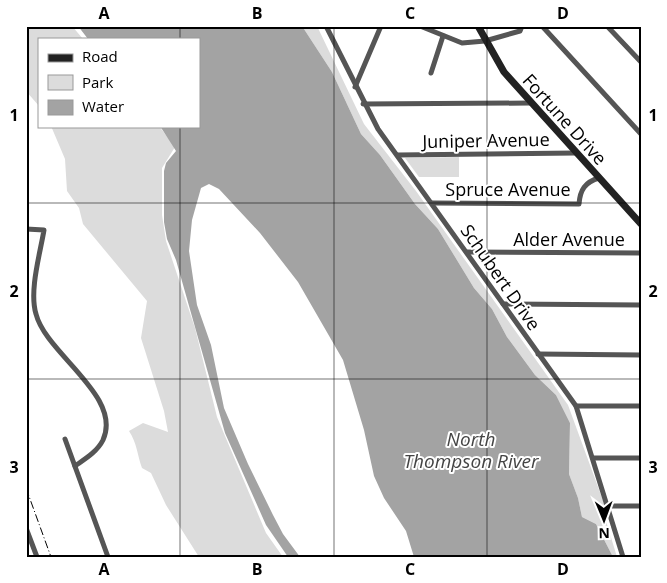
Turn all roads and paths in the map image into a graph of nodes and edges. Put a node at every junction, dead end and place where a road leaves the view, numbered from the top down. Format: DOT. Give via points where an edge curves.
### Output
graph roads {
  1 [pos="326,26"];
  2 [pos="381,26"];
  3 [pos="420,26"];
  4 [pos="478,26"];
  5 [pos="522,26"];
  6 [pos="542,26"];
  7 [pos="607,26"];
  8 [pos="443,36"];
  9 [pos="485,41"];
  10 [pos="641,62"];
  11 [pos="431,72"];
  12 [pos="355,87"];
  13 [pos="530,103"];
  14 [pos="363,104"];
  15 [pos="641,134"];
  16 [pos="576,153"];
  17 [pos="398,155"];
  18 [pos="599,178"];
  19 [pos="432,203"];
  20 [pos="641,224"];
  21 [pos="26,229"];
  22 [pos="467,252"];
  23 [pos="641,253"];
  24 [pos="503,304"];
  25 [pos="641,305"];
  26 [pos="538,354"];
  27 [pos="641,354"];
  28 [pos="576,406"];
  29 [pos="641,406"];
  30 [pos="66,439"];
  31 [pos="594,458"];
  32 [pos="641,458"];
  33 [pos="75,466"];
  34 [pos="609,506"];
  35 [pos="641,506"];
  36 [pos="26,528"];
  37 [pos="37,557"];
  38 [pos="108,557"];
  39 [pos="623,557"];
  1 -- 12 [label="street, Schubert Drive"];
  2 -- 12 [label="street"];
  3 -- 8 [label="street"];
  4 -- 9 [label="main road, Fortune Drive"];
  5 -- 9 [label="street" via="520,31"];
  6 -- 15 [label="street"];
  7 -- 10 [label="street"];
  8 -- 9 [label="street" via="462,43"];
  8 -- 11 [label="street"];
  9 -- 13 [label="main road, Fortune Drive" via="504,72"];
  12 -- 14 [label="street, Schubert Drive"];
  13 -- 14 [label="street"];
  13 -- 16 [label="main road, Fortune Drive"];
  14 -- 17 [label="street, Schubert Drive"];
  16 -- 17 [label="street, Juniper Avenue"];
  16 -- 18 [label="main road, Fortune Drive"];
  17 -- 19 [label="street, Schubert Drive"];
  18 -- 19 [label="street, Spruce Avenue" via="584,186 579,193 578,204"];
  18 -- 20 [label="main road, Fortune Drive"];
  19 -- 22 [label="street, Schubert Drive"];
  21 -- 33 [label="street" via="44,230 33,298 42,331 96,395 107,424 103,440 94,452"];
  22 -- 23 [label="street, Alder Avenue"];
  22 -- 24 [label="street, Schubert Drive"];
  24 -- 25 [label="street"];
  24 -- 26 [label="street, Schubert Drive"];
  26 -- 27 [label="street"];
  26 -- 28 [label="street, Schubert Drive"];
  28 -- 29 [label="street"];
  28 -- 31 [label="street, Schubert Drive"];
  30 -- 33 [label="street"];
  31 -- 32 [label="street"];
  31 -- 34 [label="street, Schubert Drive"];
  33 -- 38 [label="street"];
  34 -- 35 [label="street"];
  34 -- 39 [label="street, Schubert Drive"];
  36 -- 37 [label="street"];
}
